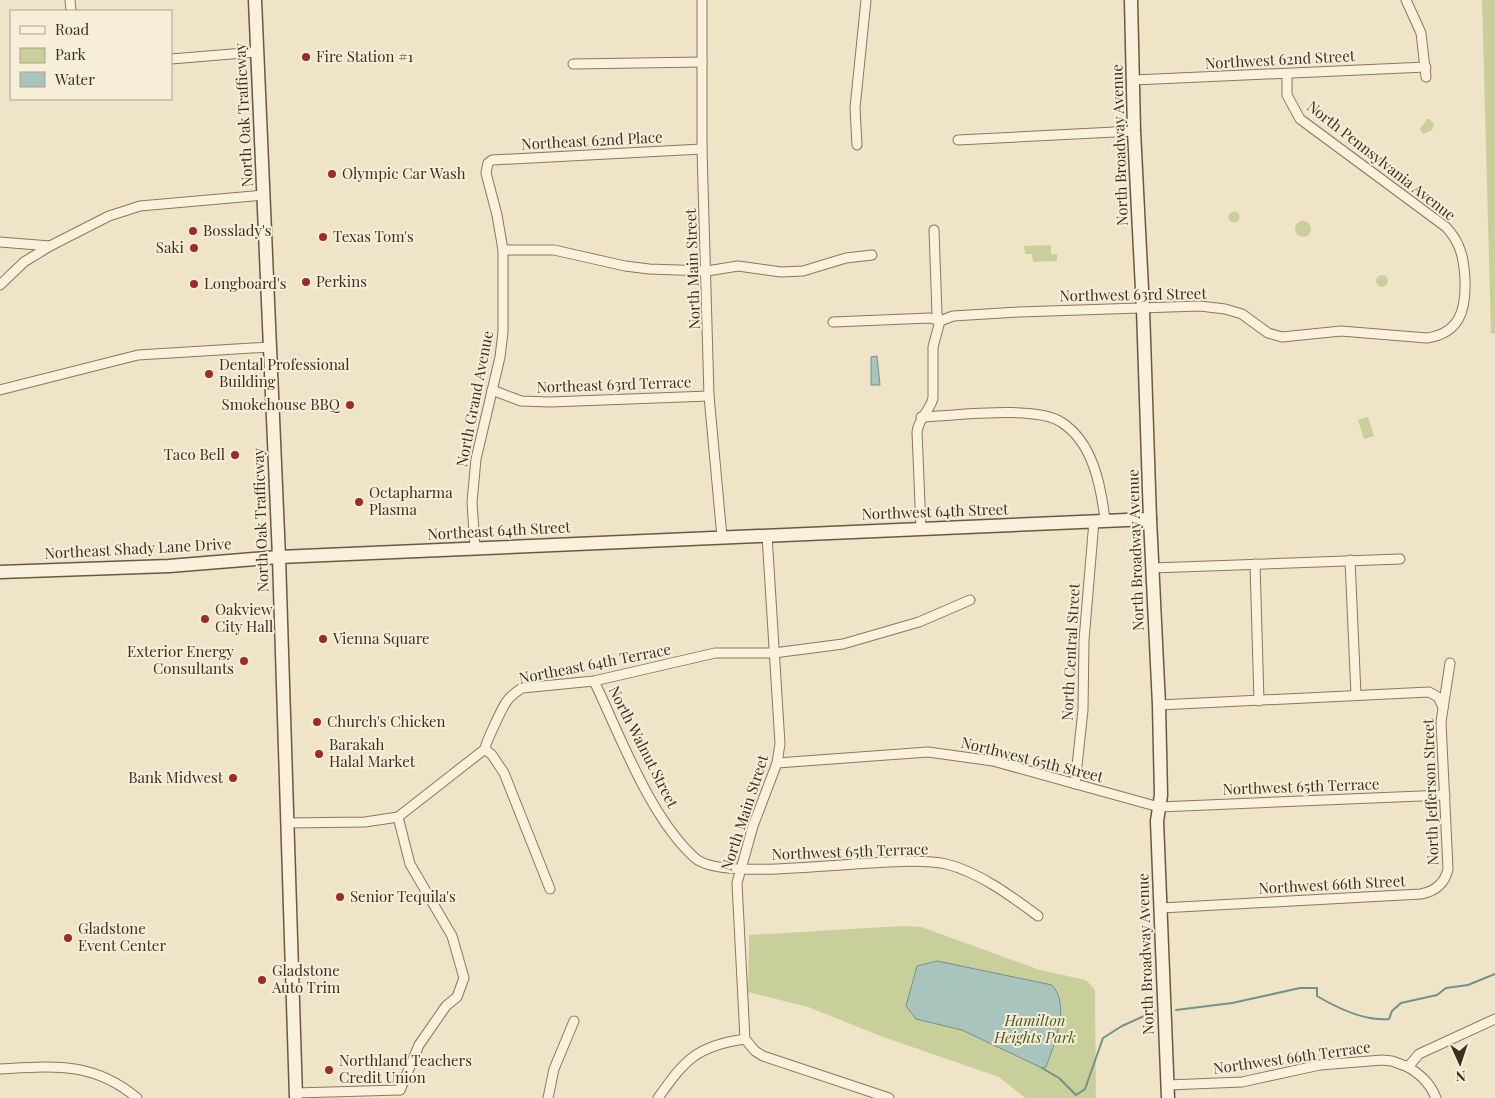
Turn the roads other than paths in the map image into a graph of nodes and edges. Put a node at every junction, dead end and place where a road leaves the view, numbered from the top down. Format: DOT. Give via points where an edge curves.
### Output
graph roads {
  1 [pos="255,0"];
  2 [pos="702,0"];
  3 [pos="866,0"];
  4 [pos="1131,0"];
  5 [pos="1406,0"];
  6 [pos="257,52"];
  7 [pos="172,59"];
  8 [pos="702,62"];
  9 [pos="573,64"];
  10 [pos="1286,74"];
  11 [pos="1134,80"];
  12 [pos="1134,131"];
  13 [pos="958,140"];
  14 [pos="857,145"];
  15 [pos="702,149"];
  16 [pos="486,168"];
  17 [pos="264,195"];
  18 [pos="934,230"];
  19 [pos="0,242"];
  20 [pos="50,246"];
  21 [pos="503,250"];
  22 [pos="872,255"];
  23 [pos="707,271"];
  24 [pos="0,285"];
  25 [pos="1144,309"];
  26 [pos="940,321"];
  27 [pos="833,322"];
  28 [pos="1427,338"];
  29 [pos="270,347"];
  30 [pos="0,390"];
  31 [pos="492,390"];
  32 [pos="709,396"];
  33 [pos="921,417"];
  34 [pos="1150,518"];
  35 [pos="1100,521"];
  36 [pos="921,528"];
  37 [pos="767,535"];
  38 [pos="722,537"];
  39 [pos="475,548"];
  40 [pos="278,557"];
  41 [pos="1400,559"];
  42 [pos="1350,560"];
  43 [pos="1255,564"];
  44 [pos="1152,568"];
  45 [pos="0,572"];
  46 [pos="970,600"];
  47 [pos="774,653"];
  48 [pos="1450,664"];
  49 [pos="594,681"];
  50 [pos="1356,695"];
  51 [pos="1258,701"];
  52 [pos="1159,705"];
  53 [pos="1443,707"];
  54 [pos="485,748"];
  55 [pos="777,764"];
  56 [pos="1075,784"];
  57 [pos="1445,795"];
  58 [pos="1158,807"];
  59 [pos="398,817"];
  60 [pos="287,823"];
  61 [pos="739,870"];
  62 [pos="1437,888"];
  63 [pos="550,889"];
  64 [pos="1161,908"];
  65 [pos="1038,916"];
  66 [pos="1495,1019"];
  67 [pos="574,1021"];
  68 [pos="745,1039"];
  69 [pos="1408,1067"];
  70 [pos="0,1069"];
  71 [pos="1168,1085"];
  72 [pos="402,1094"];
  73 [pos="296,1095"];
  74 [pos="137,1098"];
  75 [pos="548,1098"];
  76 [pos="658,1098"];
  77 [pos="889,1098"];
  78 [pos="1168,1098"];
  79 [pos="1436,1098"];
  1 -- 6 [label="street, North Oak Trafficway"];
  2 -- 8 [label="street, North Main Street"];
  3 -- 14 [label="street" via="855,108"];
  4 -- 11 [label="street, North Broadway Avenue"];
  5 -- 10 [label="street, Northwest 62nd Street" via="1421,33 1426,72"];
  6 -- 7 [label="street"];
  6 -- 17 [label="street, North Oak Trafficway"];
  8 -- 9 [label="street"];
  8 -- 15 [label="street, North Main Street"];
  10 -- 11 [label="street, Northwest 62nd Street"];
  10 -- 28 [label="street, North Pennsylvania Avenue" via="1287,96 1300,119 1446,227 1458,242 1464,261 1466,301 1463,311 1453,327"];
  11 -- 12 [label="street, North Broadway Avenue"];
  12 -- 13 [label="street"];
  12 -- 25 [label="street, North Broadway Avenue"];
  15 -- 16 [label="street, Northeast 62nd Place" via="492,160"];
  15 -- 23 [label="street, North Main Street"];
  16 -- 21 [label="street, North Grand Avenue"];
  17 -- 20 [label="street" via="140,206 109,216"];
  17 -- 29 [label="street, North Oak Trafficway"];
  18 -- 26 [label="street" via="937,314"];
  19 -- 20 [label="street"];
  20 -- 24 [label="street" via="24,262"];
  21 -- 23 [label="street" via="554,250 625,266"];
  21 -- 31 [label="street, North Grand Avenue" via="504,332"];
  22 -- 23 [label="street" via="846,258 798,272 738,266"];
  23 -- 32 [label="street, North Main Street"];
  25 -- 26 [label="street, Northwest 63rd Street" via="953,316"];
  25 -- 28 [label="street, Northwest 63rd Street" via="1200,306 1224,309 1242,314 1268,332 1282,337 1341,331"];
  25 -- 34 [label="street, North Broadway Avenue"];
  26 -- 27 [label="street, Northwest 63rd Street" via="930,318"];
  26 -- 33 [label="street" via="933,347 933,398"];
  29 -- 30 [label="street" via="138,355"];
  29 -- 40 [label="street, North Oak Trafficway"];
  31 -- 32 [label="street, Northeast 63rd Terrace" via="522,401"];
  31 -- 39 [label="street, North Grand Avenue" via="475,466 472,502"];
  32 -- 38 [label="street, North Main Street"];
  33 -- 35 [label="street, North Central Street" via="1033,413 1061,421 1078,439 1095,468 1102,493"];
  33 -- 36 [label="street" via="917,432"];
  34 -- 35 [label="street, Northwest 64th Street"];
  34 -- 44 [label="street, North Broadway Avenue"];
  35 -- 36 [label="street, Northwest 64th Street"];
  35 -- 56 [label="street, North Central Street" via="1084,634 1084,710"];
  36 -- 37 [label="street, Northwest 64th Street"];
  37 -- 38 [label="street, Northwest 64th Street"];
  37 -- 47 [label="street, North Main Street"];
  38 -- 39 [label="street, Northeast 64th Street"];
  39 -- 40 [label="street, Northeast 64th Street"];
  40 -- 45 [label="street, Northeast Shady Lane Drive" via="169,566"];
  40 -- 60 [label="street, North Oak Trafficway"];
  41 -- 42 [label="street"];
  42 -- 43 [label="street"];
  42 -- 50 [label="street"];
  43 -- 44 [label="street"];
  43 -- 51 [label="street"];
  44 -- 52 [label="street, North Broadway Avenue"];
  46 -- 47 [label="street, Northeast 64th Terrace" via="920,622 866,639"];
  47 -- 49 [label="street, Northeast 64th Terrace" via="715,654"];
  47 -- 55 [label="street, North Main Street" via="780,744"];
  48 -- 53 [label="street, North Jefferson Street"];
  49 -- 54 [label="street, Northeast 64th Terrace" via="522,688 505,704"];
  49 -- 61 [label="street, North Walnut Street" via="643,784 668,827 696,859 727,870"];
  50 -- 51 [label="street"];
  50 -- 53 [label="street" via="1429,692 1438,697"];
  51 -- 52 [label="street"];
  52 -- 58 [label="street, North Broadway Avenue" via="1161,795"];
  53 -- 57 [label="street, North Jefferson Street"];
  54 -- 59 [label="street"];
  54 -- 63 [label="street" via="504,773"];
  55 -- 56 [label="street, Northwest 65th Street" via="943,753 993,761"];
  55 -- 61 [label="street, North Main Street"];
  56 -- 58 [label="street, Northwest 65th Street"];
  57 -- 58 [label="street, Northwest 65th Terrace"];
  57 -- 62 [label="street, North Jefferson Street" via="1448,869"];
  58 -- 64 [label="street, North Broadway Avenue"];
  59 -- 60 [label="street" via="365,822"];
  59 -- 72 [label="street" via="410,864 452,936 464,978 457,997 446,1006 419,1045"];
  60 -- 73 [label="street, North Oak Trafficway"];
  61 -- 65 [label="street, Northwest 65th Terrace" via="913,861 946,864 976,876"];
  61 -- 68 [label="street, North Main Street" via="736,905"];
  62 -- 64 [label="street, Northwest 66th Street" via="1422,894"];
  64 -- 71 [label="street, North Broadway Avenue"];
  66 -- 69 [label="street" via="1419,1054"];
  67 -- 75 [label="street" via="554,1069"];
  68 -- 76 [label="street" via="709,1048 682,1064"];
  68 -- 77 [label="street" via="763,1056"];
  69 -- 71 [label="street, Northwest 66th Terrace" via="1382,1060 1320,1065 1242,1082"];
  69 -- 79 [label="street" via="1420,1074"];
  70 -- 74 [label="street" via="80,1068 108,1078"];
  71 -- 78 [label="street, North Broadway Avenue"];
  72 -- 73 [label="street"];
}
